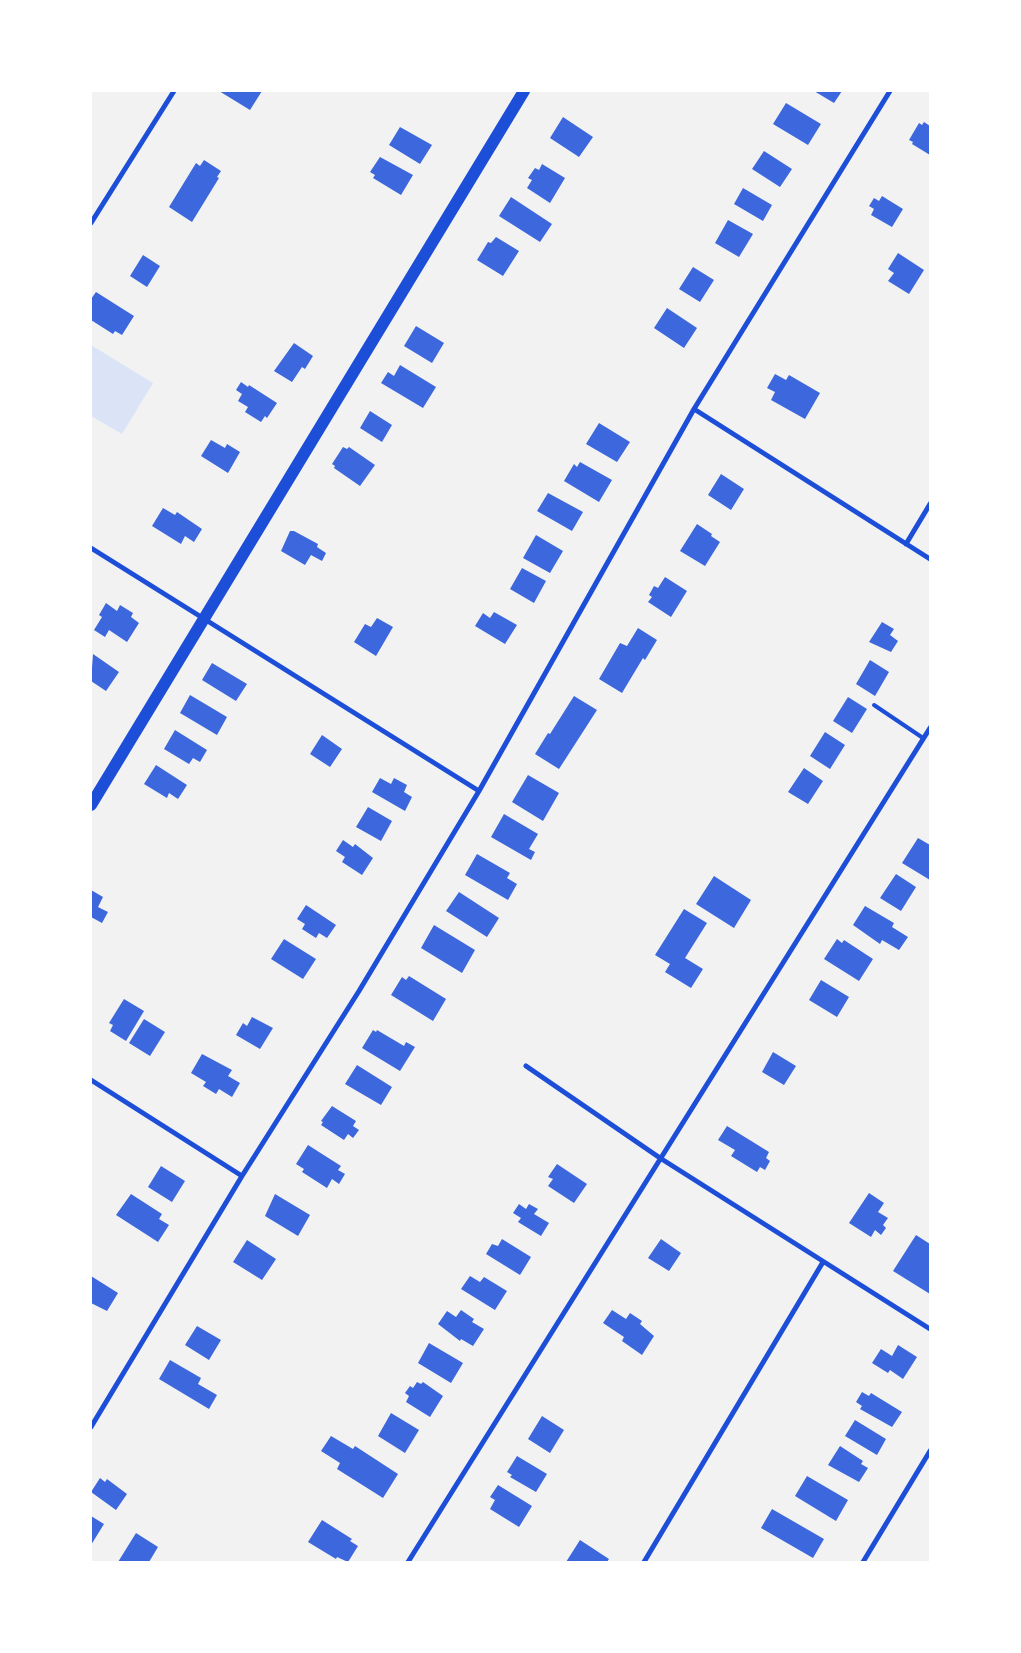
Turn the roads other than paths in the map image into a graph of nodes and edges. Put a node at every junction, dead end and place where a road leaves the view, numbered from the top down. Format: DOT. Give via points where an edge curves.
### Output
graph roads {
  1 [pos="174,91"];
  2 [pos="524,91"];
  3 [pos="890,91"];
  4 [pos="91,223"];
  5 [pos="694,409"];
  6 [pos="930,504"];
  7 [pos="906,544"];
  8 [pos="91,548"];
  9 [pos="930,559"];
  10 [pos="205,619"];
  11 [pos="874,704"];
  12 [pos="930,728"];
  13 [pos="923,738"];
  14 [pos="479,791"];
  15 [pos="91,804"];
  16 [pos="526,1066"];
  17 [pos="91,1080"];
  18 [pos="660,1158"];
  19 [pos="242,1176"];
  20 [pos="824,1262"];
  21 [pos="930,1329"];
  22 [pos="91,1427"];
  23 [pos="930,1451"];
  24 [pos="408,1562"];
  25 [pos="644,1562"];
  26 [pos="863,1562"];
  1 -- 4 [label="street"];
  2 -- 10 [label="main road"];
  3 -- 5 [label="street"];
  5 -- 7 [label="street"];
  5 -- 14 [label="street"];
  6 -- 7 [label="street"];
  7 -- 9 [label="street"];
  8 -- 10 [label="street"];
  10 -- 14 [label="street"];
  10 -- 15 [label="main road"];
  11 -- 13 [label="lane"];
  12 -- 13 [label="street"];
  13 -- 18 [label="street"];
  14 -- 19 [label="street" via="359,991"];
  16 -- 18 [label="street"];
  17 -- 19 [label="street"];
  18 -- 20 [label="street"];
  18 -- 24 [label="street"];
  19 -- 22 [label="street"];
  20 -- 21 [label="street"];
  20 -- 25 [label="street"];
  23 -- 26 [label="street"];
}
